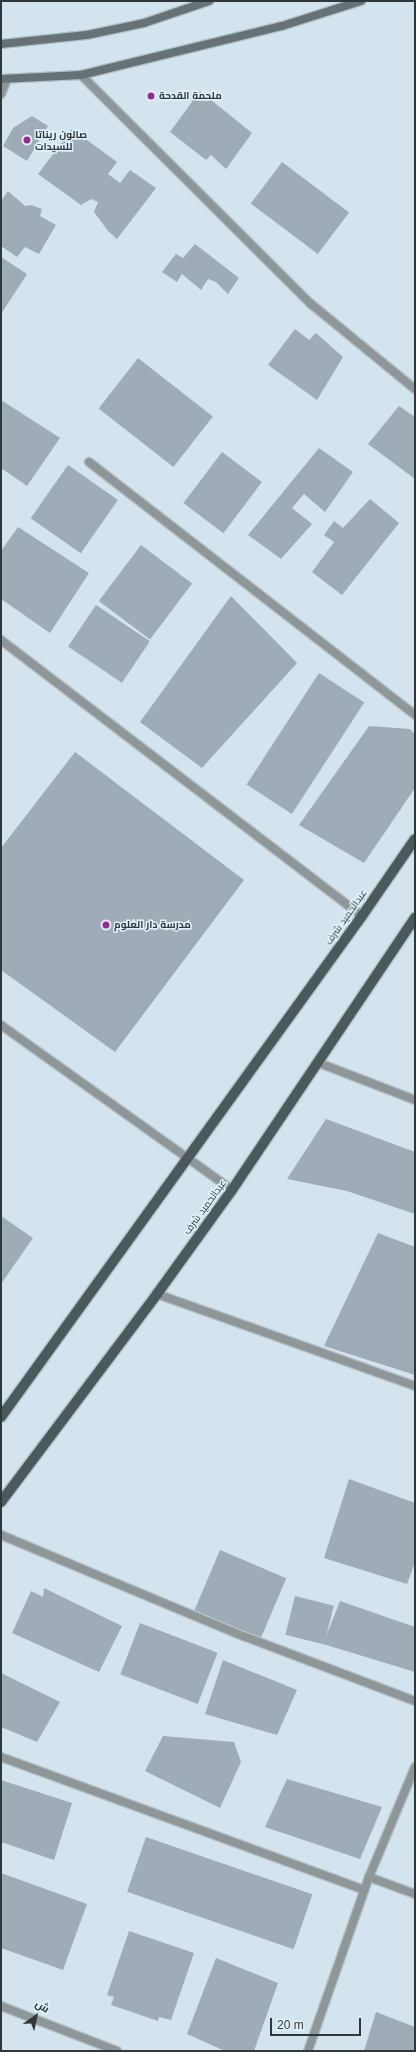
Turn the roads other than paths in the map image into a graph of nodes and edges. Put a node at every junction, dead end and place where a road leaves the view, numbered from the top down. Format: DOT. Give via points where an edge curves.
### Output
graph roads {
  1 [pos="210,1"];
  2 [pos="361,1"];
  3 [pos="1,44"];
  4 [pos="81,75"];
  5 [pos="4,79"];
  6 [pos="1,94"];
  7 [pos="415,389"];
  8 [pos="89,462"];
  9 [pos="1,640"];
  10 [pos="415,716"];
  11 [pos="415,839"];
  12 [pos="362,916"];
  13 [pos="415,918"];
  14 [pos="1,1025"];
  15 [pos="319,1063"];
  16 [pos="415,1100"];
  17 [pos="188,1157"];
  18 [pos="232,1190"];
  19 [pos="157,1294"];
  20 [pos="415,1386"];
  21 [pos="1,1417"];
  22 [pos="1,1502"];
  23 [pos="1,1535"];
  24 [pos="415,1701"];
  25 [pos="1,1757"];
  26 [pos="415,1767"];
  27 [pos="369,1877"];
  28 [pos="364,1890"];
  29 [pos="415,1894"];
  30 [pos="1,2006"];
  31 [pos="117,2051"];
  32 [pos="308,2051"];
  1 -- 3 [label="street" via="144,24 86,35"];
  2 -- 4 [label="street" via="282,26"];
  4 -- 5 [label="street"];
  4 -- 7 [label="street" via="311,304"];
  5 -- 6 [label="street"];
  8 -- 10 [label="street"];
  9 -- 12 [label="street"];
  11 -- 12 [label="main road, عبدالحميد شرف"];
  12 -- 17 [label="main road, عبدالحميد شرف"];
  13 -- 15 [label="main road, عبدالحميد شرف"];
  14 -- 17 [label="street"];
  15 -- 16 [label="street"];
  15 -- 18 [label="main road, عبدالحميد شرف"];
  17 -- 18 [label="street"];
  17 -- 21 [label="main road, عبدالحميد شرف"];
  18 -- 19 [label="main road, عبدالحميد شرف"];
  19 -- 20 [label="street"];
  19 -- 22 [label="main road, عبدالحميد شرف"];
  23 -- 24 [label="street" via="243,1636"];
  25 -- 28 [label="street"];
  26 -- 27 [label="street"];
  27 -- 28 [label="street"];
  27 -- 29 [label="street"];
  28 -- 32 [label="street"];
  30 -- 31 [label="street"];
}
